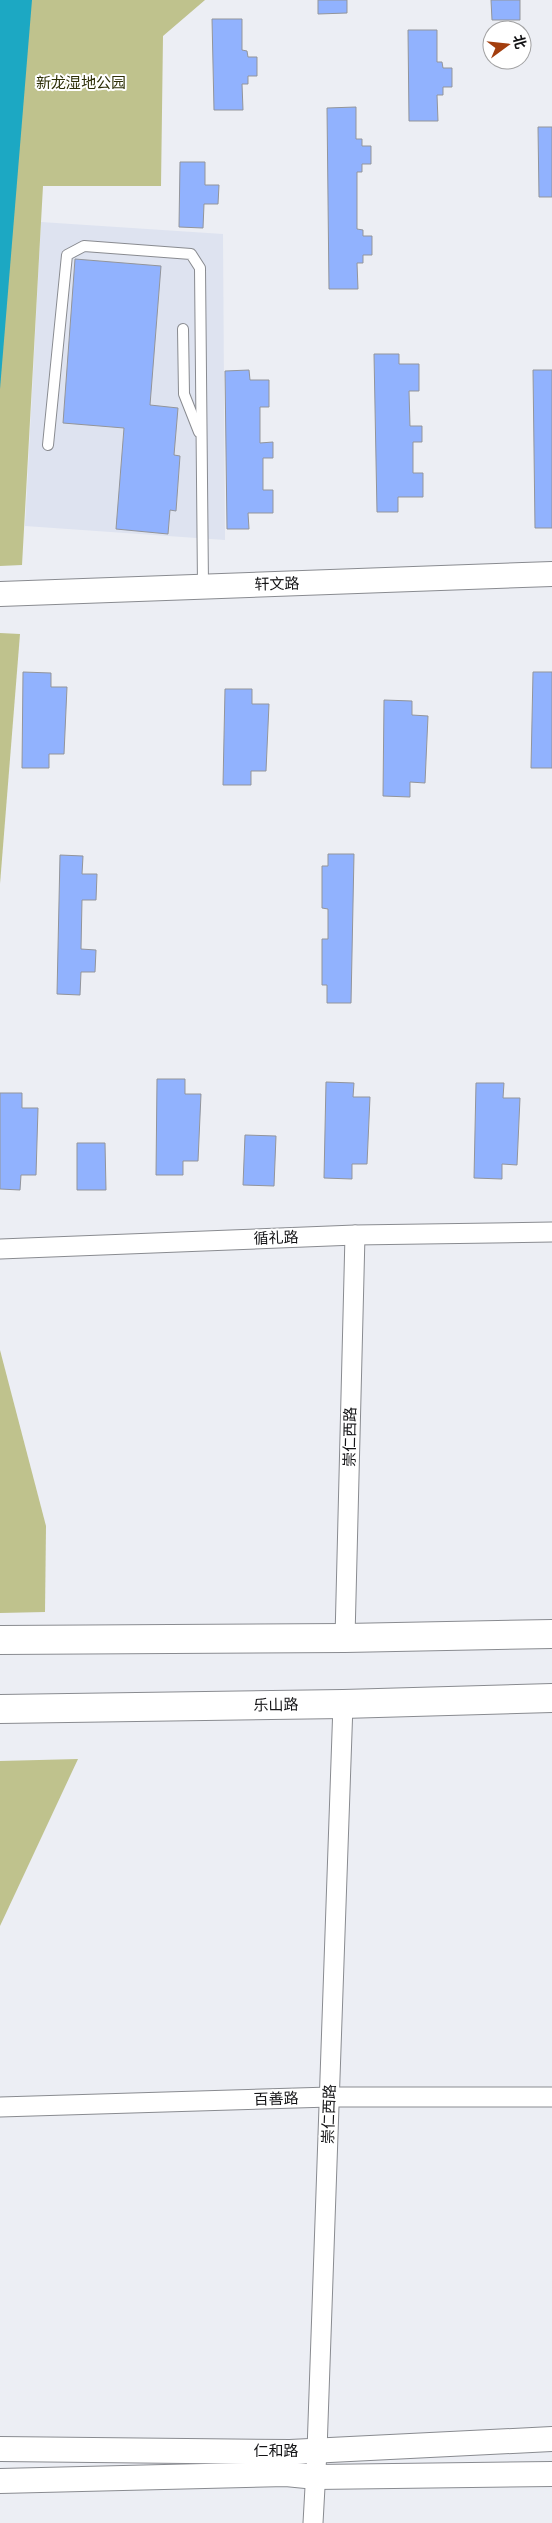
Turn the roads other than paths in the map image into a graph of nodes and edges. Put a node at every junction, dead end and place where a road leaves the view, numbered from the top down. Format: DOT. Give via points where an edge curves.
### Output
graph roads {
  1 [pos="183,329"];
  2 [pos="201,440"];
  3 [pos="48,446"];
  4 [pos="552,574"];
  5 [pos="203,586"];
  6 [pos="1,594"];
  7 [pos="552,1232"];
  8 [pos="355,1235"];
  9 [pos="0,1249"];
  10 [pos="552,1634"];
  11 [pos="345,1638"];
  12 [pos="4,1640"];
  13 [pos="552,1698"];
  14 [pos="343,1704"];
  15 [pos="2,1709"];
  16 [pos="552,2096"];
  17 [pos="330,2097"];
  18 [pos="0,2106"];
  19 [pos="552,2439"];
  20 [pos="0,2449"];
  21 [pos="317,2451"];
  22 [pos="552,2474"];
  23 [pos="316,2476"];
  24 [pos="0,2481"];
  25 [pos="313,2523"];
  1 -- 2 [label="lane" via="184,394"];
  2 -- 3 [label="lane" via="200,268 190,254 84,246 67,255"];
  2 -- 5 [label="lane"];
  4 -- 5 [label="street, 轩文路"];
  5 -- 6 [label="street, 轩文路"];
  7 -- 8 [label="street, 循礼路"];
  8 -- 9 [label="street, 循礼路"];
  8 -- 11 [label="street, 崇仁西路"];
  10 -- 11 [label="main road"];
  11 -- 12 [label="main road"];
  13 -- 14 [label="main road, 乐山路"];
  14 -- 15 [label="main road, 乐山路"];
  14 -- 17 [label="street, 崇仁西路"];
  16 -- 17 [label="street, 百善路"];
  17 -- 18 [label="street, 百善路"];
  17 -- 21 [label="street, 崇仁西路"];
  19 -- 21 [label="street, 仁和路"];
  20 -- 21 [label="street, 仁和路"];
  21 -- 23 [label="street, 崇仁西路"];
  22 -- 23 [label="street, 仁和路"];
  23 -- 24 [label="street, 仁和路" via="276,2474"];
  23 -- 25 [label="street, 崇仁西路"];
}
